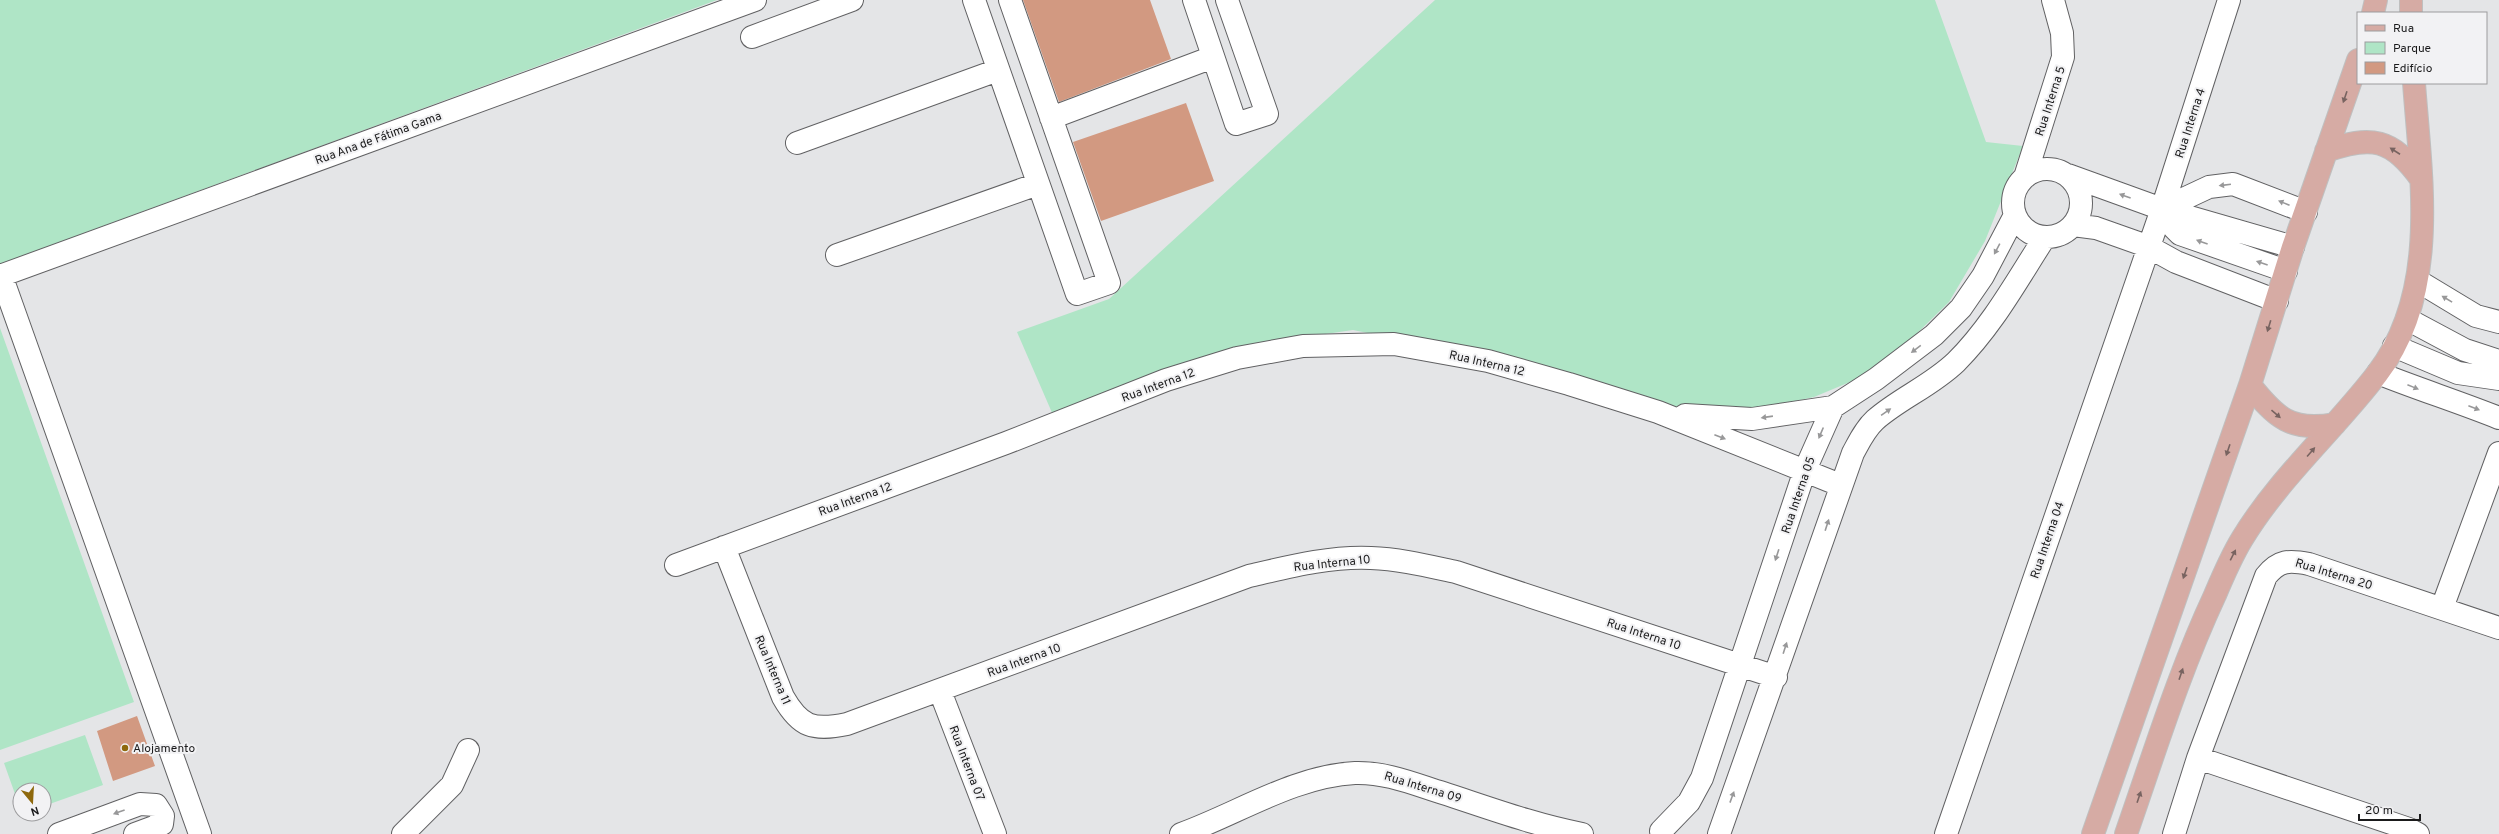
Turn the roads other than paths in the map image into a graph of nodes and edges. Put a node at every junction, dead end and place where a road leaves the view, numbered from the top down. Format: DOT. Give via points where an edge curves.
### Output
graph roads {
  1 [pos="756,0"];
  2 [pos="852,0"];
  3 [pos="974,0"];
  4 [pos="1010,0"];
  5 [pos="1194,0"];
  6 [pos="1227,0"];
  7 [pos="2053,0"];
  8 [pos="2229,0"];
  9 [pos="2376,0"];
  10 [pos="2411,0"];
  11 [pos="2373,12"];
  12 [pos="2411,12"];
  13 [pos="752,37"];
  14 [pos="1213,58"];
  15 [pos="2357,63"];
  16 [pos="998,70"];
  17 [pos="2414,84"];
  18 [pos="1051,118"];
  19 [pos="797,143"];
  20 [pos="2326,151"];
  21 [pos="2068,175"];
  22 [pos="2025,177"];
  23 [pos="2421,179"];
  24 [pos="1038,184"];
  25 [pos="2162,209"];
  26 [pos="2306,212"];
  27 [pos="2015,215"];
  28 [pos="2073,225"];
  29 [pos="2045,236"];
  30 [pos="2243,245"];
  31 [pos="2147,246"];
  32 [pos="2293,248"];
  33 [pos="837,255"];
  34 [pos="2286,271"];
  35 [pos="0,276"];
  36 [pos="2418,281"];
  37 [pos="2277,301"];
  38 [pos="2407,319"];
  39 [pos="2499,322"];
  40 [pos="2394,346"];
  41 [pos="2499,361"];
  42 [pos="2378,373"];
  43 [pos="2499,379"];
  44 [pos="2250,385"];
  45 [pos="1833,407"];
  46 [pos="1658,412"];
  47 [pos="2499,418"];
  48 [pos="2335,424"];
  49 [pos="2499,453"];
  50 [pos="1805,470"];
  51 [pos="1840,485"];
  52 [pos="724,547"];
  53 [pos="676,565"];
  54 [pos="2442,608"];
  55 [pos="2499,628"];
  56 [pos="1740,666"];
  57 [pos="1776,677"];
  58 [pos="940,691"];
  59 [pos="468,750"];
  60 [pos="2198,758"];
  61 [pos="1220,827"];
  62 [pos="1555,831"];
  63 [pos="2413,832"];
  64 [pos="1662,833"];
  65 [pos="59,834"];
  66 [pos="135,834"];
  67 [pos="200,834"];
  68 [pos="403,834"];
  69 [pos="995,834"];
  70 [pos="1181,834"];
  71 [pos="1582,834"];
  72 [pos="1719,834"];
  73 [pos="1946,834"];
  74 [pos="2093,834"];
  75 [pos="2126,834"];
  76 [pos="2174,834"];
  1 -- 35 [label="street, Rua Ana de Fátima Gama"];
  2 -- 13 [label="street"];
  3 -- 16 [label="street"];
  4 -- 18 [label="street"];
  5 -- 14 [label="street"];
  6 -- 14 [label="street" via="1267,114 1236,124"];
  7 -- 22 [label="street, Rua Interna 5" via="2062,33 2064,57"];
  8 -- 25 [label="street, Rua Interna 4"];
  9 -- 11 [label="main road"];
  10 -- 12 [label="main road"];
  14 -- 18 [label="street"];
  15 -- 20 [label="main road, one-way"];
  16 -- 19 [label="street"];
  16 -- 24 [label="street"];
  17 -- 23 [label="main road"];
  18 -- 24 [label="street" via="1109,282 1077,294"];
  23 -- 20 [label="main road, one-way" via="2402,156 2379,143 2350,142"];
  20 -- 26 [label="main road"];
  21 -- 22 [label="street" via="2054,169 2038,170"];
  25 -- 21 [label="street, one-way"];
  21 -- 28 [label="street" via="2078,185 2082,199 2080,213"];
  22 -- 27 [label="street" via="2014,195"];
  23 -- 36 [label="main road" via="2422,241"];
  24 -- 33 [label="street"];
  26 -- 25 [label="street, one-way" via="2233,184 2209,187"];
  30 -- 25 [label="street, one-way" via="2180,234"];
  25 -- 31 [label="street, Rua Interna 4"];
  26 -- 32 [label="main road"];
  27 -- 29 [label="street" via="2027,230"];
  27 -- 45 [label="street, one-way" via="1983,276 1961,308 1928,340"];
  28 -- 29 [label="street" via="2056,236"];
  28 -- 31 [label="street" via="2096,228"];
  51 -- 29 [label="street, one-way" via="1853,453 1874,421 1930,384 1955,362 1996,315"];
  30 -- 32 [label="street"];
  34 -- 30 [label="street, one-way"];
  31 -- 37 [label="street" via="2176,262"];
  31 -- 73 [label="street, Rua Interna 04"];
  32 -- 34 [label="main road"];
  34 -- 37 [label="main road"];
  35 -- 67 [label="street"];
  36 -- 38 [label="main road"];
  39 -- 36 [label="street, one-way" via="2476,316"];
  37 -- 44 [label="main road, one-way"];
  38 -- 40 [label="main road"];
  38 -- 41 [label="street" via="2465,350"];
  40 -- 42 [label="main road"];
  40 -- 43 [label="street" via="2458,373"];
  42 -- 47 [label="street, one-way" via="2435,397 2449,399"];
  42 -- 48 [label="main road"];
  44 -- 48 [label="main road, one-way" via="2271,410 2293,425 2319,427"];
  44 -- 74 [label="main road, one-way"];
  45 -- 46 [label="street, Rua Interna 12, one-way" via="1752,419 1704,418"];
  45 -- 50 [label="street, Rua Interna 05, one-way"];
  46 -- 50 [label="street, Rua Interna 12, one-way"];
  46 -- 52 [label="street, Rua Interna 12" via="1488,361 1394,344 1303,346 1237,358 1166,380 1006,443"];
  75 -- 48 [label="main road, one-way" via="2192,644 2242,538 2272,497"];
  49 -- 54 [label="street"];
  50 -- 51 [label="street, Rua Interna 12"];
  50 -- 56 [label="street, Rua Interna 05, one-way"];
  57 -- 51 [label="street, one-way"];
  52 -- 53 [label="street, Rua Interna 12"];
  52 -- 58 [label="street, Rua Interna 11" via="783,697 793,716 816,727 828,728"];
  54 -- 55 [label="street, Rua Interna 20"];
  54 -- 60 [label="street, Rua Interna 20" via="2309,564 2292,560 2278,564 2266,576"];
  56 -- 57 [label="street, Rua Interna 10"];
  56 -- 58 [label="street, Rua Interna 10" via="1456,572 1413,562 1370,558 1295,565 1249,576"];
  56 -- 64 [label="street, Rua Interna 05" via="1702,778 1689,802"];
  72 -- 57 [label="street, one-way"];
  58 -- 69 [label="street, Rua Interna 07"];
  59 -- 68 [label="street" via="452,785"];
  60 -- 63 [label="street"];
  60 -- 76 [label="street, Rua Interna 20"];
  61 -- 62 [label="street, Rua Interna 09" via="1279,792 1322,778 1354,773 1384,774"];
  61 -- 70 [label="street, Rua Interna 09"];
  62 -- 71 [label="street, Rua Interna 09"];
  66 -- 65 [label="street, one-way" via="159,815 140,804"];
}
